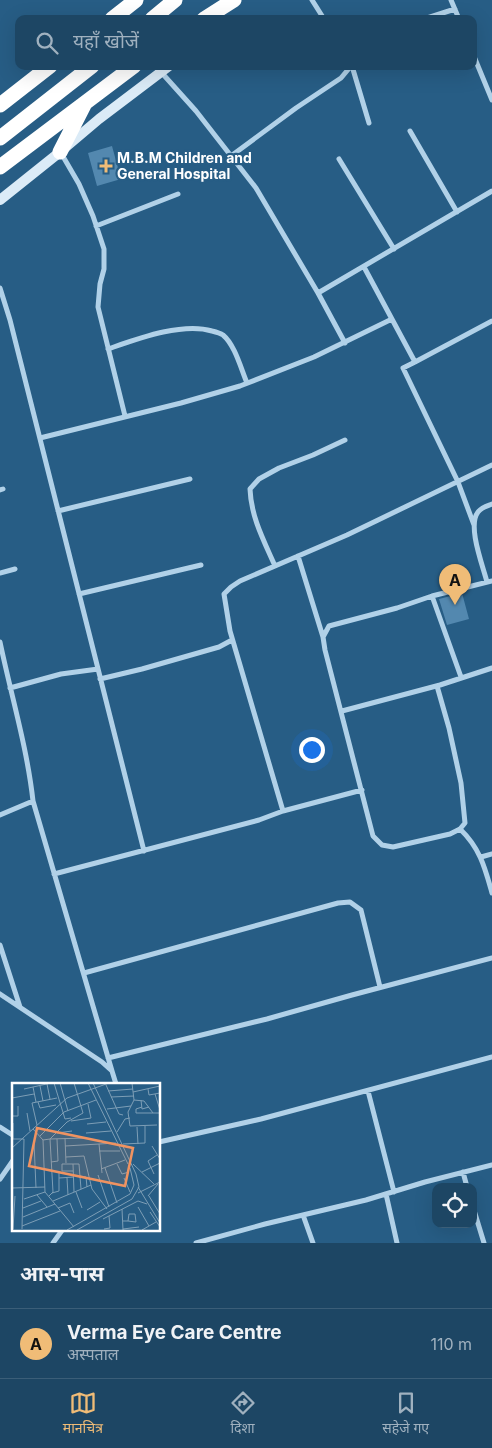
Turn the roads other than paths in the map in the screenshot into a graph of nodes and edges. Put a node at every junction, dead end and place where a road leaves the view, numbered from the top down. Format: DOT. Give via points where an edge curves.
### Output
graph roads {
  1 [pos="136,0"];
  2 [pos="175,0"];
  3 [pos="234,0"];
  4 [pos="312,0"];
  5 [pos="451,0"];
  6 [pos="455,9"];
  7 [pos="117,15"];
  8 [pos="157,15"];
  9 [pos="212,15"];
  10 [pos="321,15"];
  11 [pos="436,15"];
  12 [pos="457,15"];
  13 [pos="477,64"];
  14 [pos="45,70"];
  15 [pos="87,70"];
  16 [pos="129,70"];
  17 [pos="164,70"];
  18 [pos="166,70"];
  19 [pos="348,70"];
  20 [pos="352,70"];
  21 [pos="492,100"];
  22 [pos="86,101"];
  23 [pos="0,105"];
  24 [pos="369,123"];
  25 [pos="410,131"];
  26 [pos="0,138"];
  27 [pos="60,152"];
  28 [pos="231,156"];
  29 [pos="339,159"];
  30 [pos="0,167"];
  31 [pos="492,191"];
  32 [pos="178,194"];
  33 [pos="0,200"];
  34 [pos="457,212"];
  35 [pos="96,226"];
  36 [pos="394,249"];
  37 [pos="364,267"];
  38 [pos="0,288"];
  39 [pos="318,293"];
  40 [pos="392,319"];
  41 [pos="492,321"];
  42 [pos="345,343"];
  43 [pos="108,348"];
  44 [pos="416,362"];
  45 [pos="247,383"];
  46 [pos="125,416"];
  47 [pos="40,438"];
  48 [pos="345,440"];
  49 [pos="492,466"];
  50 [pos="190,479"];
  51 [pos="458,482"];
  52 [pos="492,504"];
  53 [pos="58,511"];
  54 [pos="474,525"];
  55 [pos="298,556"];
  56 [pos="201,565"];
  57 [pos="275,566"];
  58 [pos="15,569"];
  59 [pos="0,573"];
  60 [pos="490,582"];
  61 [pos="79,594"];
  62 [pos="432,596"];
  63 [pos="323,637"];
  64 [pos="232,640"];
  65 [pos="0,642"];
  66 [pos="492,668"];
  67 [pos="98,669"];
  68 [pos="461,677"];
  69 [pos="100,679"];
  70 [pos="437,686"];
  71 [pos="10,688"];
  72 [pos="342,711"];
  73 [pos="362,790"];
  74 [pos="33,801"];
  75 [pos="284,811"];
  76 [pos="0,815"];
  77 [pos="460,829"];
  78 [pos="144,851"];
  79 [pos="492,854"];
  80 [pos="481,857"];
  81 [pos="54,874"];
  82 [pos="492,893"];
  83 [pos="0,945"];
  84 [pos="492,958"];
  85 [pos="84,973"];
  86 [pos="380,987"];
  87 [pos="0,994"];
  88 [pos="20,1008"];
  89 [pos="492,1057"];
  90 [pos="108,1058"];
  91 [pos="112,1071"];
  92 [pos="116,1083"];
  93 [pos="368,1091"];
  94 [pos="0,1127"];
  95 [pos="12,1135"];
  96 [pos="160,1142"];
  97 [pos="12,1163"];
  98 [pos="492,1165"];
  99 [pos="463,1172"];
  100 [pos="0,1179"];
  101 [pos="466,1183"];
  102 [pos="394,1192"];
  103 [pos="386,1194"];
  104 [pos="303,1215"];
  105 [pos="477,1220"];
  106 [pos="62,1230"];
  107 [pos="53,1243"];
  108 [pos="196,1243"];
  109 [pos="313,1243"];
  110 [pos="397,1243"];
  111 [pos="484,1243"];
  1 -- 7 [label="highway"];
  2 -- 8 [label="highway"];
  3 -- 9 [label="highway"];
  4 -- 10 [label="street"];
  5 -- 6 [label="street"];
  6 -- 11 [label="street"];
  6 -- 12 [label="street"];
  13 -- 21 [label="street"];
  14 -- 23 [label="highway"];
  15 -- 26 [label="highway"];
  16 -- 22 [label="highway"];
  17 -- 27 [label="street"];
  18 -- 28 [label="street"];
  19 -- 28 [label="street"];
  20 -- 24 [label="street"];
  22 -- 27 [label="highway"];
  22 -- 30 [label="highway"];
  25 -- 34 [label="street"];
  27 -- 33 [label="street"];
  27 -- 35 [label="street" via="79,184"];
  28 -- 39 [label="street" via="256,188"];
  29 -- 36 [label="street"];
  31 -- 34 [label="street"];
  32 -- 35 [label="street"];
  34 -- 36 [label="street"];
  35 -- 43 [label="street" via="104,248 98,307"];
  36 -- 37 [label="street"];
  37 -- 39 [label="street"];
  37 -- 40 [label="street"];
  38 -- 47 [label="street"];
  39 -- 42 [label="street"];
  40 -- 42 [label="street"];
  40 -- 44 [label="street"];
  41 -- 44 [label="street"];
  42 -- 45 [label="street"];
  43 -- 45 [label="street" via="148,336 204,329 222,335 233,349"];
  43 -- 46 [label="street"];
  44 -- 51 [label="street" via="404,368"];
  45 -- 46 [label="street"];
  46 -- 47 [label="street"];
  47 -- 53 [label="street"];
  48 -- 57 [label="street" via="259,479 250,489 257,524"];
  49 -- 51 [label="street"];
  50 -- 53 [label="street"];
  51 -- 54 [label="street"];
  51 -- 55 [label="street"];
  52 -- 54 [label="street" via="477,513"];
  53 -- 61 [label="street"];
  54 -- 60 [label="street"];
  55 -- 57 [label="street"];
  55 -- 63 [label="street"];
  56 -- 61 [label="street"];
  57 -- 64 [label="street" via="240,581 224,594"];
  58 -- 59 [label="street"];
  60 -- 62 [label="street"];
  61 -- 67 [label="street"];
  62 -- 63 [label="street" via="330,626"];
  62 -- 68 [label="street"];
  63 -- 72 [label="street"];
  64 -- 69 [label="street" via="219,648"];
  64 -- 75 [label="street"];
  65 -- 71 [label="street"];
  66 -- 68 [label="street"];
  67 -- 69 [label="street"];
  67 -- 71 [label="street" via="61,674"];
  68 -- 70 [label="street"];
  69 -- 78 [label="street"];
  70 -- 72 [label="street"];
  70 -- 77 [label="street" via="461,782 465,824"];
  71 -- 74 [label="street"];
  72 -- 73 [label="street"];
  73 -- 75 [label="street"];
  73 -- 77 [label="street" via="374,836 382,845 393,847"];
  74 -- 76 [label="street"];
  74 -- 81 [label="street"];
  75 -- 78 [label="street"];
  77 -- 80 [label="street" via="470,838"];
  78 -- 81 [label="street"];
  79 -- 80 [label="street"];
  80 -- 82 [label="street"];
  81 -- 85 [label="street"];
  83 -- 88 [label="street"];
  84 -- 86 [label="street"];
  85 -- 86 [label="street" via="350,902 361,910"];
  85 -- 90 [label="street"];
  86 -- 90 [label="street"];
  87 -- 88 [label="street"];
  88 -- 91 [label="street"];
  89 -- 93 [label="street"];
  90 -- 91 [label="street"];
  91 -- 92 [label="street"];
  93 -- 96 [label="street"];
  93 -- 102 [label="street"];
  94 -- 95 [label="street"];
  97 -- 100 [label="street"];
  98 -- 99 [label="street"];
  99 -- 101 [label="street"];
  99 -- 102 [label="street"];
  102 -- 103 [label="street"];
  103 -- 104 [label="street"];
  103 -- 110 [label="street"];
  104 -- 108 [label="street"];
  104 -- 109 [label="street"];
  105 -- 111 [label="street"];
  106 -- 107 [label="street"];
}
